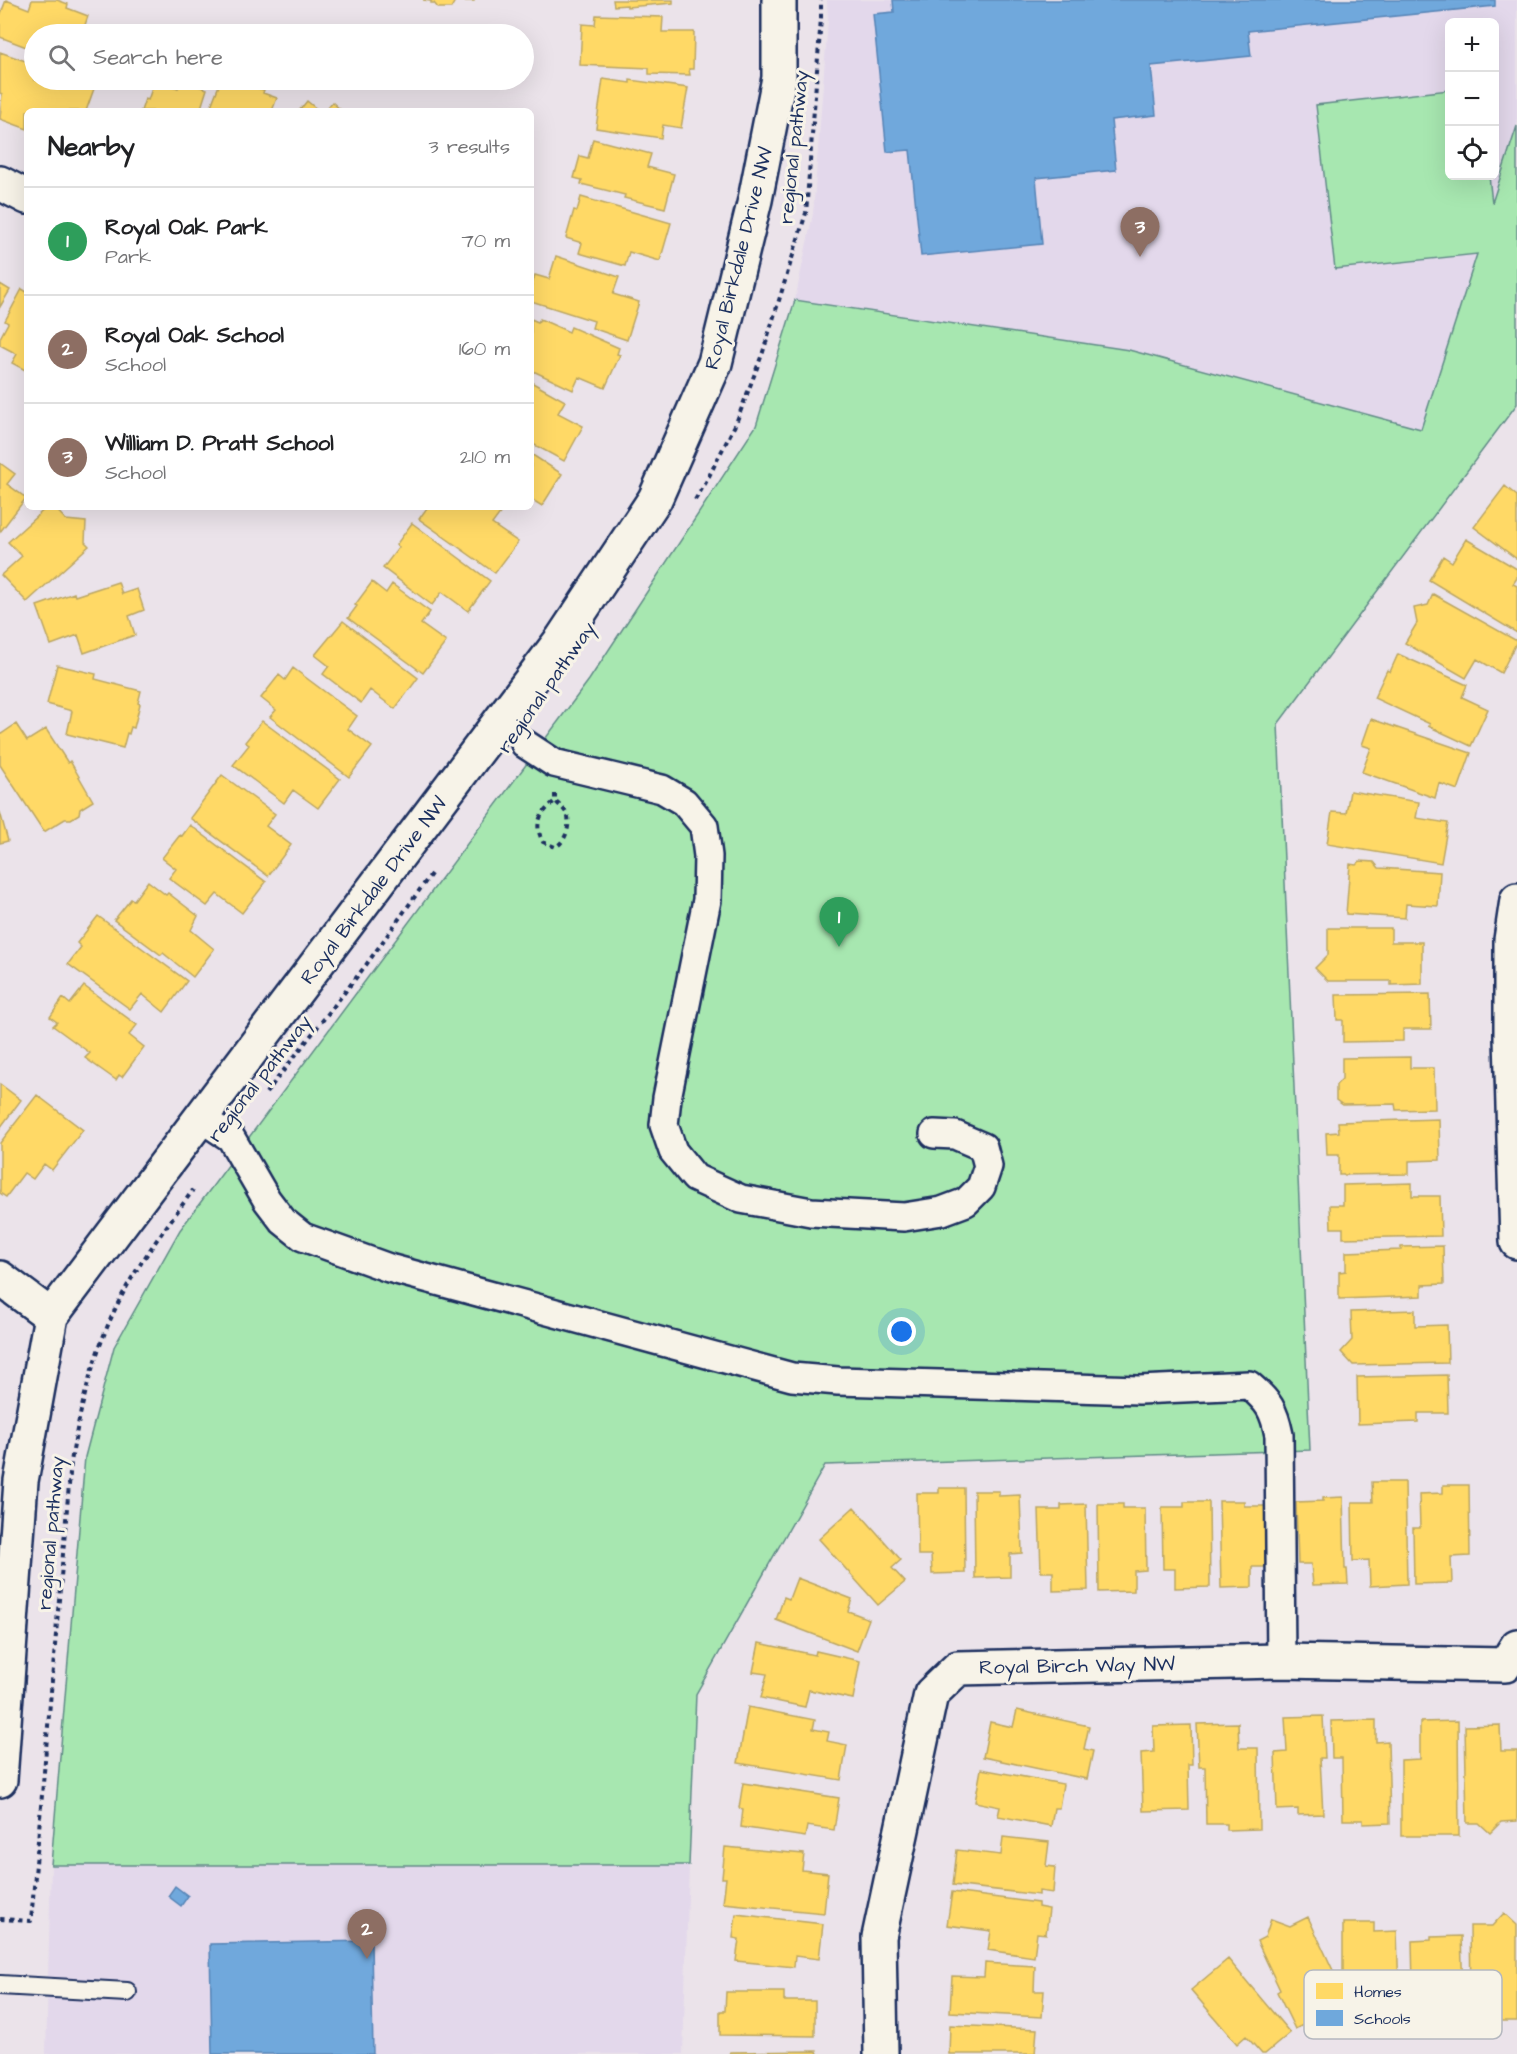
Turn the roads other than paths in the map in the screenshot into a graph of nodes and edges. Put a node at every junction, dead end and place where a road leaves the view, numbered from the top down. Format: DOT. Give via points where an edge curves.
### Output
graph roads {
  1 [pos="779,0"];
  2 [pos="0,183"];
  3 [pos="24,195"];
  4 [pos="525,744"];
  5 [pos="1517,900"];
  6 [pos="1514,1038"];
  7 [pos="201,1118"];
  8 [pos="934,1134"];
  9 [pos="1517,1242"];
  10 [pos="0,1278"];
  11 [pos="51,1316"];
  12 [pos="1517,1646"];
  13 [pos="1281,1661"];
  14 [pos="0,1780"];
  15 [pos="0,1985"];
  16 [pos="127,1992"];
  17 [pos="881,2054"];
  1 -- 7 [label="street, Royal Birkdale Drive NW" via="779,78 756,200 716,363 655,499 562,639"];
  2 -- 3 [label="street"];
  4 -- 8 [label="street" via="554,763 662,789 684,802 704,826 707,900 664,1125 673,1151 695,1178 741,1199 811,1212 904,1217 942,1211 966,1202 981,1187 988,1166 983,1147 955,1135"];
  5 -- 6 [label="street" via="1511,940"];
  6 -- 9 [label="street"];
  7 -- 11 [label="street, Royal Birkdale Drive NW"];
  7 -- 13 [label="street" via="231,1138 267,1200 283,1221 303,1237 389,1268 792,1377 1138,1390 1249,1385 1275,1413 1279,1435"];
  10 -- 11 [label="street"];
  11 -- 14 [label="street, Royal Birkdale Drive NW" via="21,1481"];
  12 -- 13 [label="street, Royal Birch Way NW" via="1505,1665"];
  13 -- 17 [label="street, Royal Birch Way NW" via="958,1668 931,1694 879,1937"];
  15 -- 16 [label="lane"];
}
